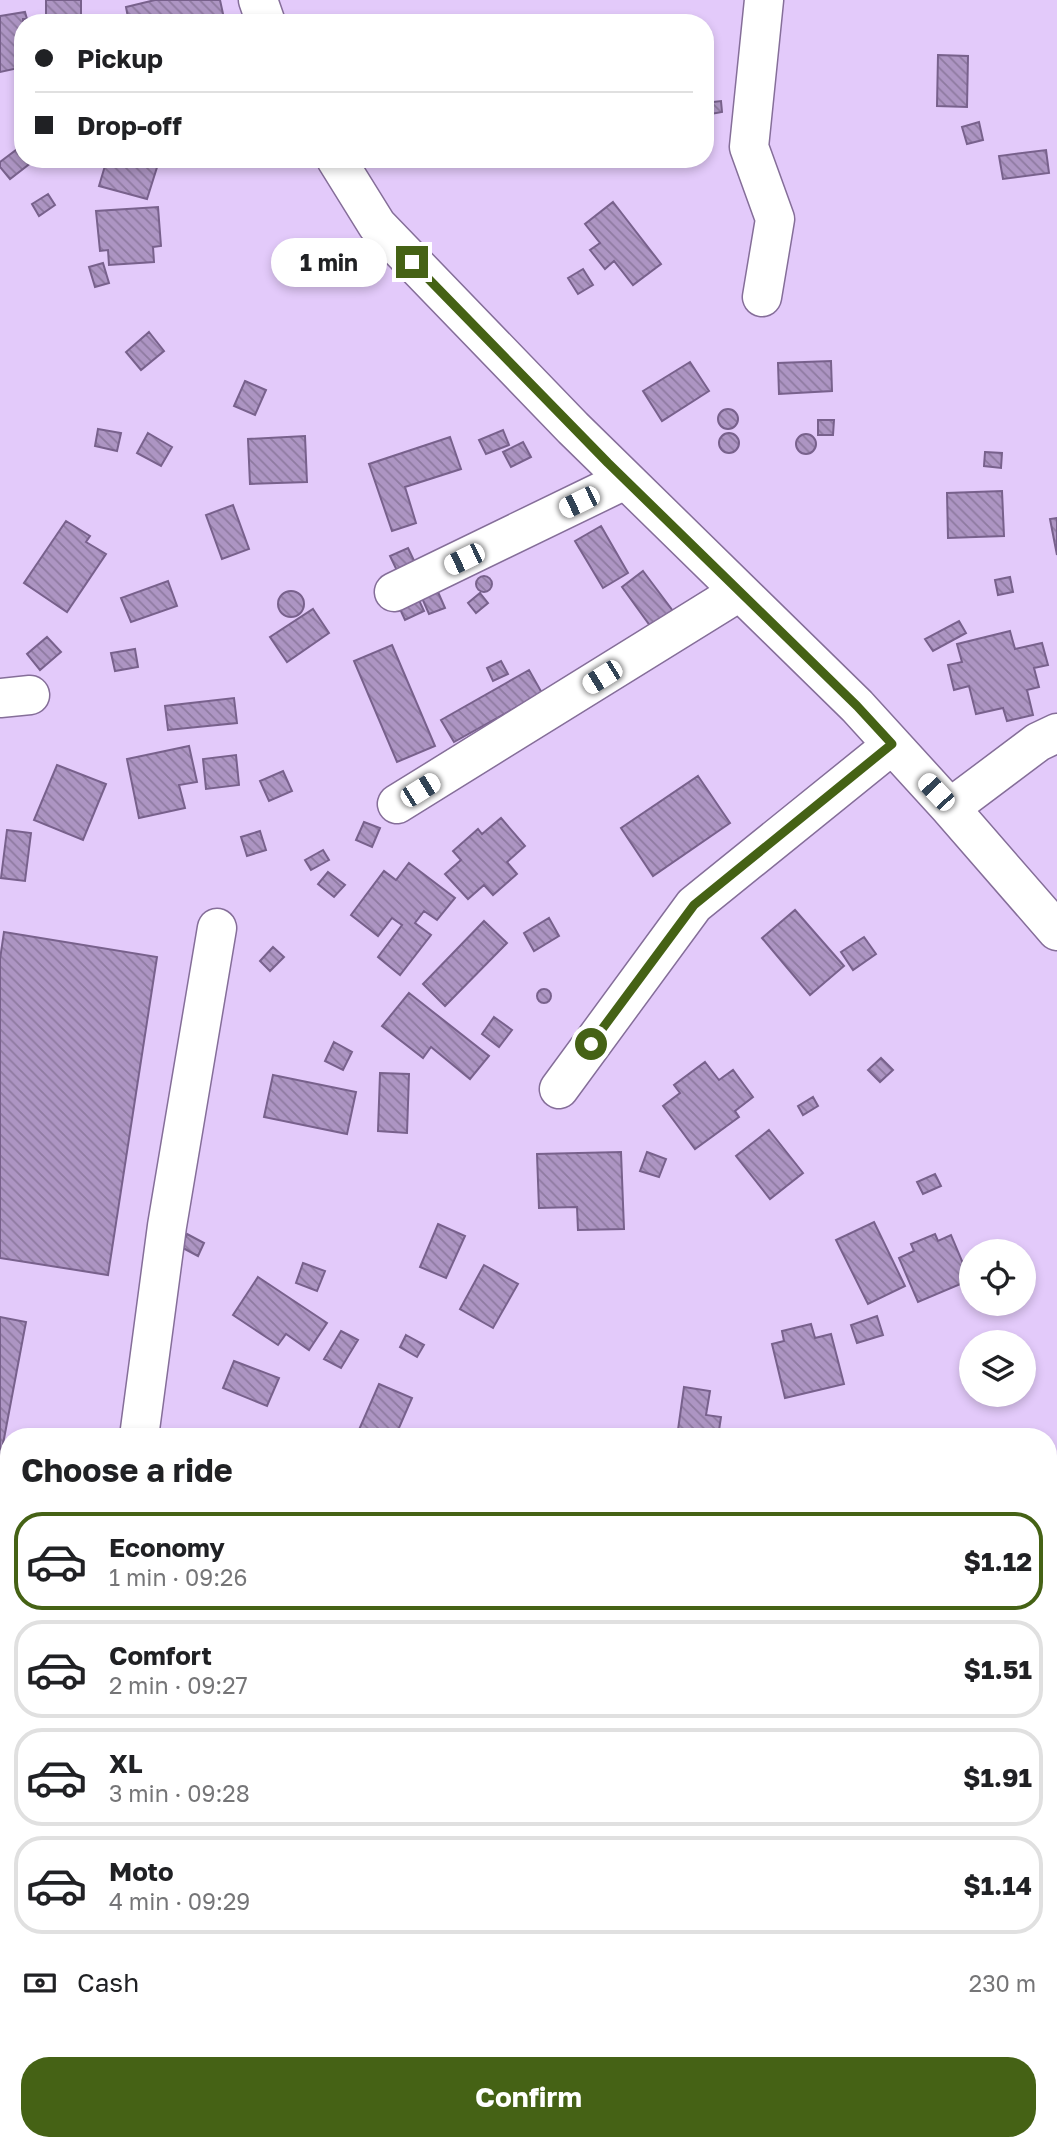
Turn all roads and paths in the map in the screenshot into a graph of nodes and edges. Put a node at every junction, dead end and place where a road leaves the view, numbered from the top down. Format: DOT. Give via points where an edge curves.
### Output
graph roads {
  1 [pos="764,0"];
  2 [pos="342,168"];
  3 [pos="762,296"];
  4 [pos="625,480"];
  5 [pos="739,592"];
  6 [pos="394,593"];
  7 [pos="1057,733"];
  8 [pos="892,744"];
  9 [pos="397,804"];
  10 [pos="950,808"];
  11 [pos="217,928"];
  12 [pos="1057,931"];
  13 [pos="559,1089"];
  14 [pos="140,1428"];
  1 -- 3 [label="street" via="748,147 775,219"];
  2 -- 4 [label="street" via="377,225"];
  4 -- 5 [label="street"];
  4 -- 6 [label="street"];
  5 -- 8 [label="street"];
  5 -- 9 [label="street"];
  7 -- 10 [label="street" via="1038,742"];
  8 -- 10 [label="street"];
  8 -- 13 [label="street" via="694,905"];
  10 -- 12 [label="street"];
  11 -- 14 [label="street" via="167,1226"];
}
